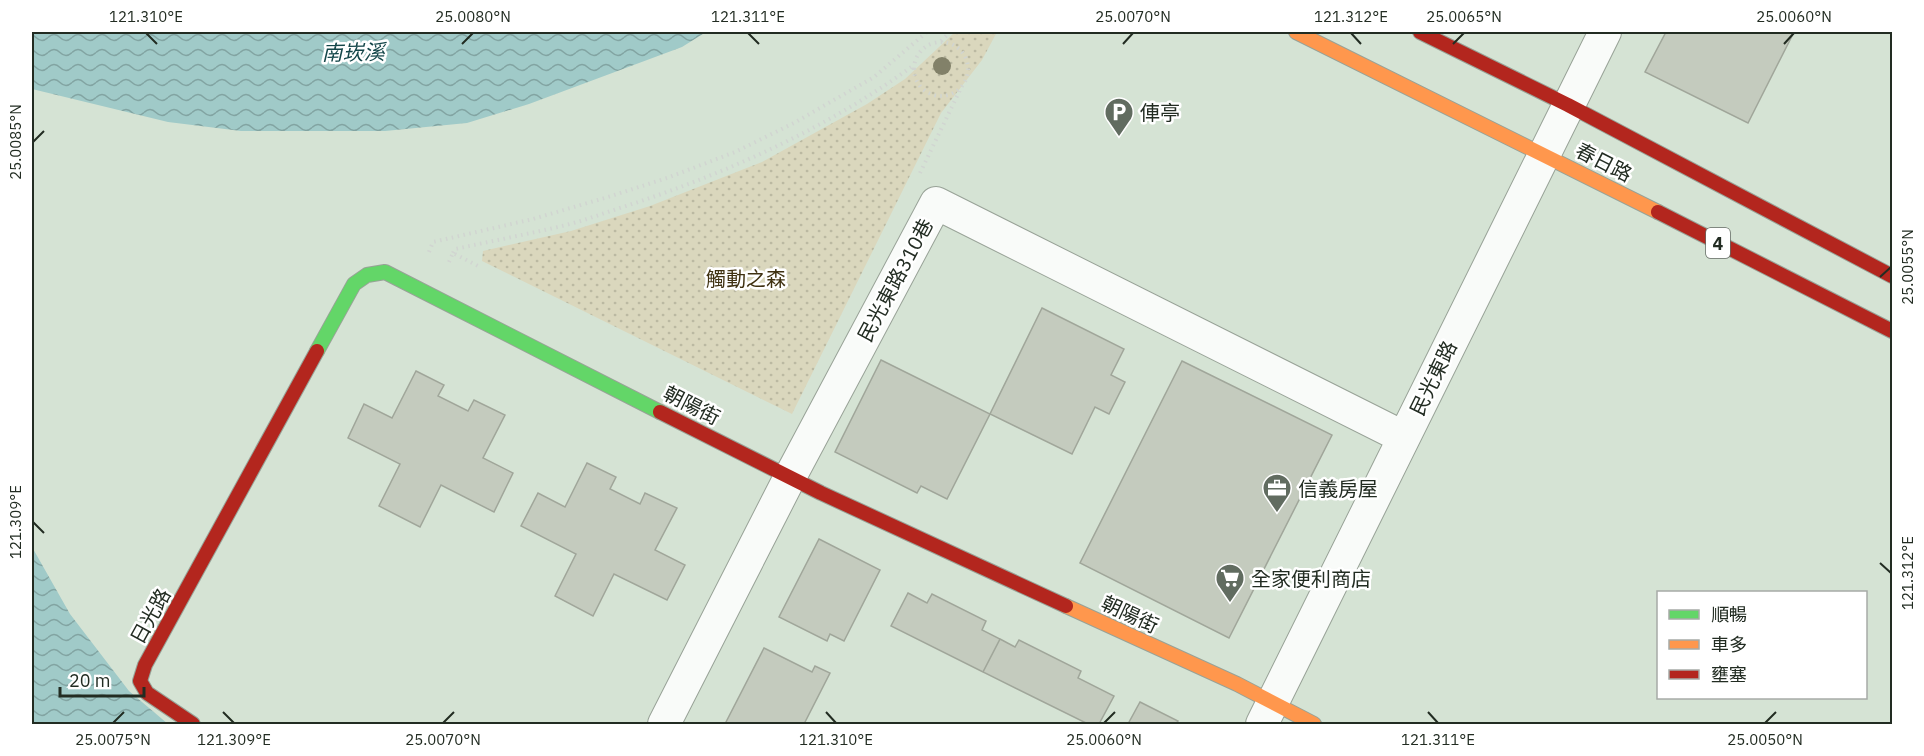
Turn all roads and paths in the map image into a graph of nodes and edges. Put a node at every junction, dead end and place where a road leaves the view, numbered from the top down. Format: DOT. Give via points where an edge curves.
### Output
graph roads {
  1 [pos="927,32"];
  2 [pos="950,32"];
  3 [pos="1296,32"];
  4 [pos="1420,32"];
  5 [pos="1605,32"];
  6 [pos="940,41"];
  7 [pos="914,64"];
  8 [pos="960,88"];
  9 [pos="1568,105"];
  10 [pos="1545,154"];
  11 [pos="920,173"];
  12 [pos="429,252"];
  13 [pos="453,253"];
  14 [pos="448,262"];
  15 [pos="480,267"];
  16 [pos="1893,276"];
  17 [pos="1893,331"];
  18 [pos="1403,437"];
  19 [pos="790,477"];
  20 [pos="195,574"];
  21 [pos="1268,714"];
  22 [pos="193,724"];
  23 [pos="664,724"];
  24 [pos="1314,724"];
  1 -- 12 [label="path" via="874,77 735,152 608,197 433,242"];
  2 -- 6 [label="path"];
  3 -- 10 [label="street, 春日路 / 4"];
  4 -- 9 [label="street, 春日路"];
  5 -- 9 [label="street, 民光東路"];
  6 -- 7 [label="path" via="921,50"];
  6 -- 8 [label="path" via="957,46 967,57 968,75"];
  7 -- 8 [label="path" via="917,81 930,94 945,96"];
  7 -- 13 [label="path" via="884,87 828,118 717,172 568,224 454,249"];
  8 -- 11 [label="path"];
  9 -- 10 [label="street, 民光東路"];
  9 -- 16 [label="street, 春日路"];
  10 -- 17 [label="street, 春日路 / 4"];
  10 -- 18 [label="street, 民光東路"];
  13 -- 14 [label="path"];
  13 -- 15 [label="path"];
  18 -- 19 [label="street, 民光東路310巷" via="936,203"];
  18 -- 21 [label="street, 民光東路"];
  19 -- 20 [label="street, 朝陽街" via="385,272 367,275 354,284"];
  19 -- 21 [label="street, 朝陽街" via="1237,684"];
  19 -- 23 [label="street, 民光東路310巷"];
  20 -- 22 [label="street, 日光路" via="140,681 147,693"];
  21 -- 24 [label="street, 朝陽街"];
}
